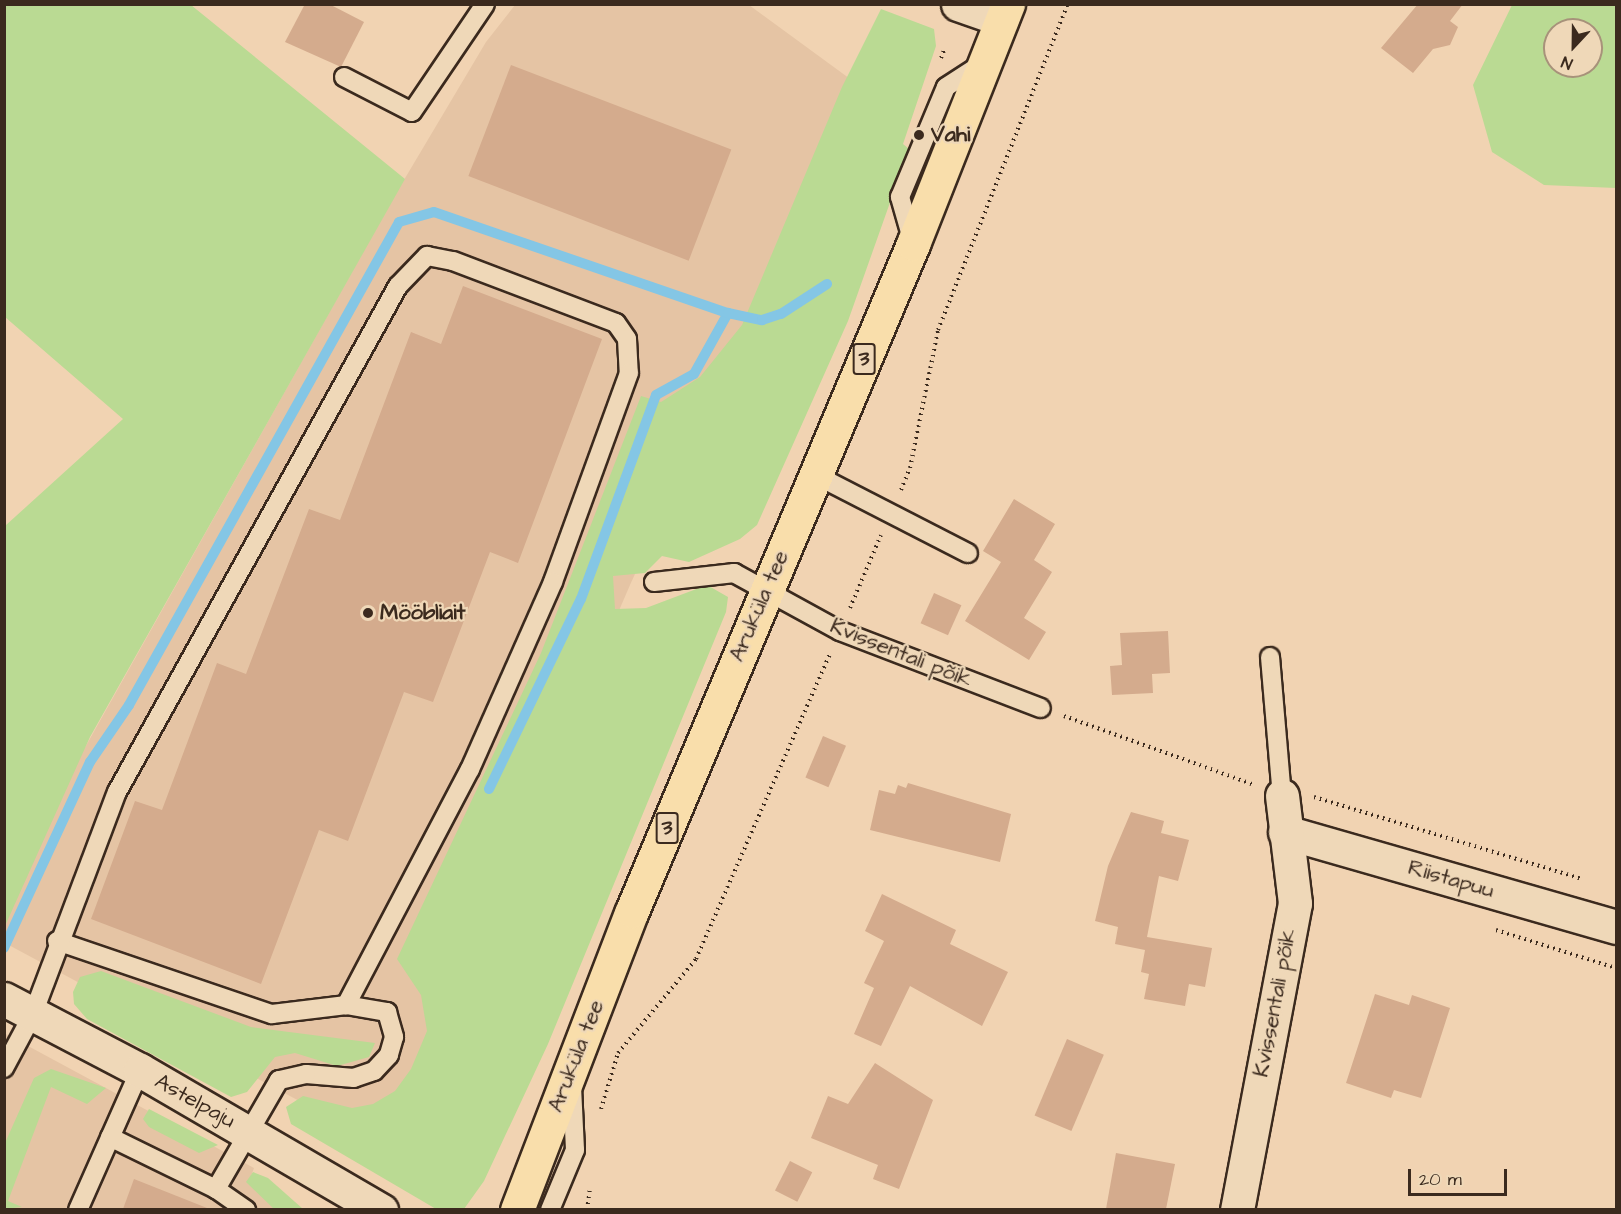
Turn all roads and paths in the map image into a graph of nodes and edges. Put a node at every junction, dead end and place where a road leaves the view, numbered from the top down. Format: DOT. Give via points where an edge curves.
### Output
graph roads {
  1 [pos="484,4"];
  2 [pos="958,4"];
  3 [pos="1004,12"];
  4 [pos="344,77"];
  5 [pos="814,474"];
  6 [pos="968,553"];
  7 [pos="654,582"];
  8 [pos="766,586"];
  9 [pos="1270,657"];
  10 [pos="1041,708"];
  11 [pos="1282,796"];
  12 [pos="1285,832"];
  13 [pos="1594,883"];
  14 [pos="1617,927"];
  15 [pos="1492,929"];
  16 [pos="57,941"];
  17 [pos="1617,968"];
  18 [pos="4,999"];
  19 [pos="346,1005"];
  20 [pos="33,1014"];
  21 [pos="4,1068"];
  22 [pos="140,1070"];
  23 [pos="571,1070"];
  24 [pos="248,1131"];
  25 [pos="110,1137"];
  26 [pos="216,1189"];
  27 [pos="78,1209"];
  28 [pos="246,1209"];
  29 [pos="381,1209"];
  30 [pos="517,1209"];
  31 [pos="550,1209"];
  32 [pos="1237,1209"];
  1 -- 4 [label="lane" via="412,112"];
  2 -- 3 [label="street"];
  3 -- 5 [label="highway, Aruküla tee / 3" via="914,244"];
  5 -- 6 [label="lane"];
  5 -- 8 [label="highway, Aruküla tee / 3"];
  7 -- 8 [label="lane, Kvissentali põik" via="734,573"];
  8 -- 10 [label="lane, Kvissentali põik" via="840,631"];
  8 -- 23 [label="highway, Aruküla tee / 3"];
  9 -- 11 [label="lane"];
  10 -- 11 [label="path"];
  11 -- 12 [label="street, Kvissentali põik"];
  11 -- 13 [label="path" via="1321,797"];
  12 -- 14 [label="street, Riistapuu"];
  12 -- 32 [label="street, Kvissentali põik" via="1295,903"];
  15 -- 17 [label="path"];
  16 -- 19 [label="lane" via="272,1014"];
  16 -- 19 [label="lane" via="117,792 398,286 427,256 453,261 616,323 627,339 629,373 553,582 470,769"];
  16 -- 20 [label="lane"];
  18 -- 20 [label="street, Astelpaju"];
  19 -- 24 [label="lane" via="387,1012 394,1037 389,1055 374,1071 354,1078 306,1074 279,1080"];
  20 -- 21 [label="lane"];
  20 -- 22 [label="street, Astelpaju"];
  22 -- 24 [label="street, Astelpaju"];
  22 -- 25 [label="lane"];
  23 -- 30 [label="highway, Aruküla tee / 3"];
  23 -- 31 [label="lane" via="575,1150"];
  24 -- 26 [label="lane"];
  24 -- 29 [label="street, Astelpaju"];
  25 -- 26 [label="lane"];
  25 -- 27 [label="lane"];
  26 -- 28 [label="lane"];
}
